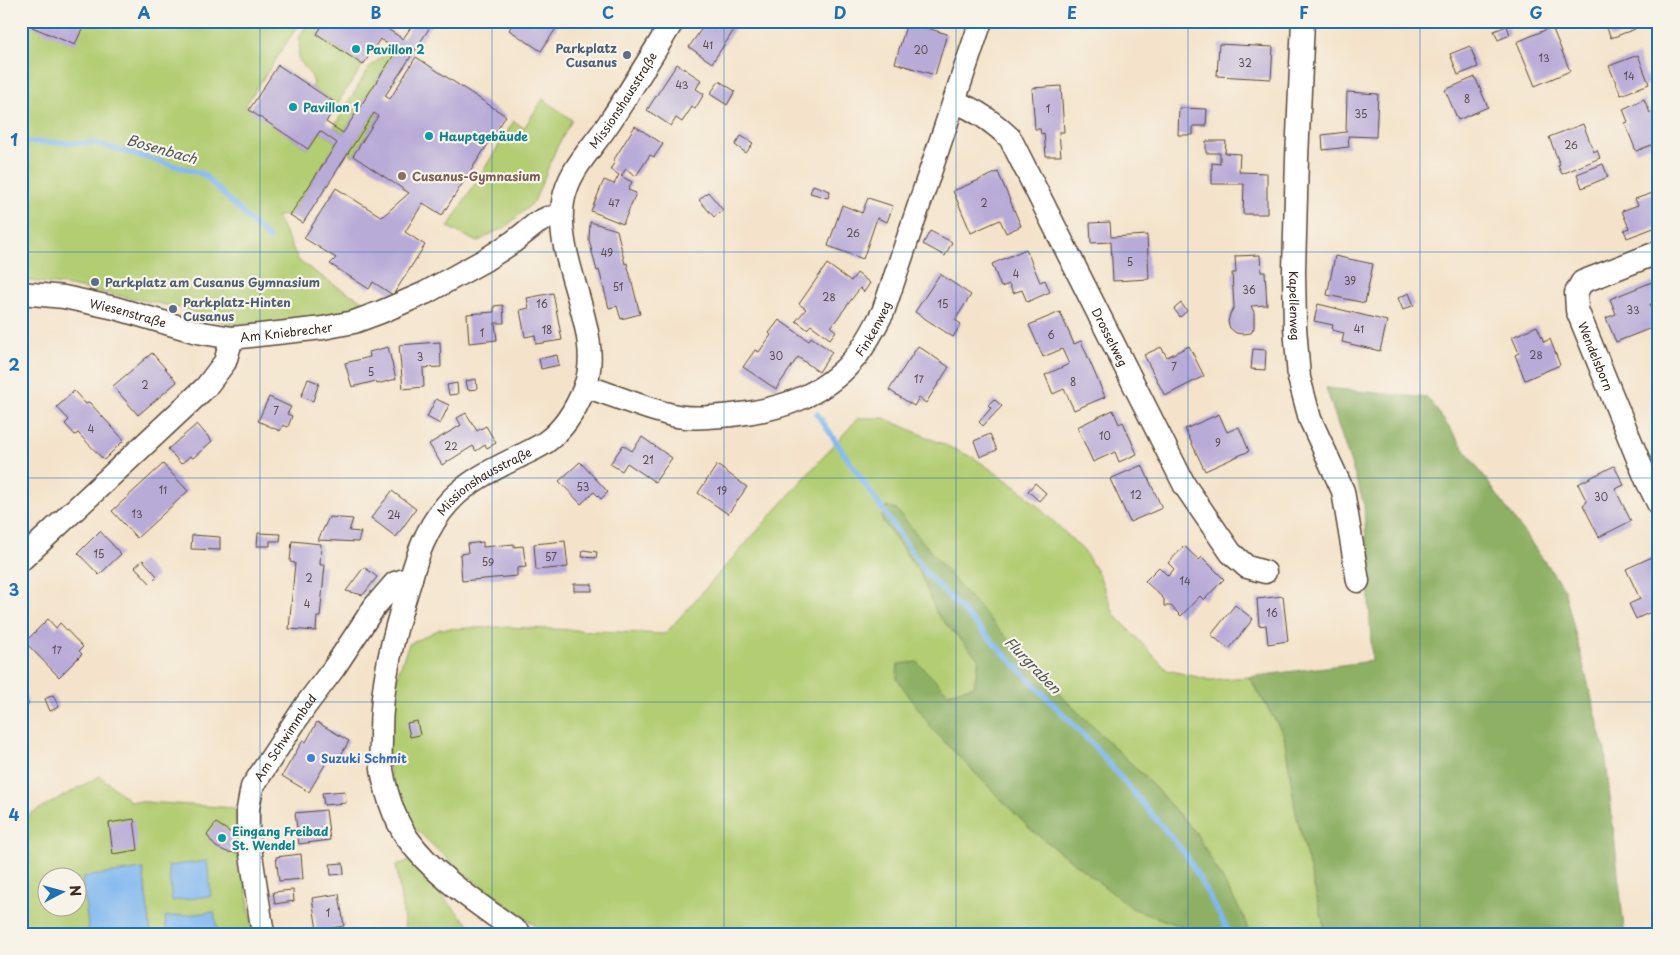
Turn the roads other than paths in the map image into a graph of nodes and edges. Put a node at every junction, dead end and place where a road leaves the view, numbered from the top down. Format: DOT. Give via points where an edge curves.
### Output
graph roads {
  1 [pos="673,21"];
  2 [pos="981,21"];
  3 [pos="1303,21"];
  4 [pos="955,102"];
  5 [pos="562,216"];
  6 [pos="1659,252"];
  7 [pos="21,293"];
  8 [pos="232,338"];
  9 [pos="585,386"];
  10 [pos="1659,506"];
  11 [pos="21,560"];
  12 [pos="1265,572"];
  13 [pos="411,578"];
  14 [pos="1358,581"];
  15 [pos="263,934"];
  16 [pos="520,934"];
  1 -- 5 [label="street, Missionshausstraße" via="608,126 574,168"];
  2 -- 4 [label="street, Finkenweg"];
  3 -- 14 [label="street, Kapellenweg" via="1294,271 1299,378 1310,419 1343,491"];
  4 -- 9 [label="street, Finkenweg" via="883,312 853,360 829,383 793,403 759,412 709,418 670,415"];
  4 -- 12 [label="street, Drosselweg" via="990,119 1010,138 1185,486 1231,554 1247,567"];
  5 -- 8 [label="street, Am Kniebrecher" via="537,223 463,274 354,322"];
  5 -- 9 [label="street, Missionshausstraße" via="566,252 589,346 589,374"];
  6 -- 10 [label="street, Wendelsborn" via="1582,282 1576,293 1578,310"];
  7 -- 8 [label="street, Wiesenstraße" via="64,296"];
  8 -- 11 [label="street, Am Kniebrecher" via="225,362 206,387"];
  9 -- 13 [label="street, Missionshausstraße" via="568,420 557,433 545,443 490,471 450,502 422,545"];
  13 -- 15 [label="street, Am Schwimmbad" via="395,583 374,606 252,787 248,835"];
  13 -- 16 [label="street, Missionshausstraße" via="388,662 380,711 381,761 391,805 407,837 429,863"];
}
